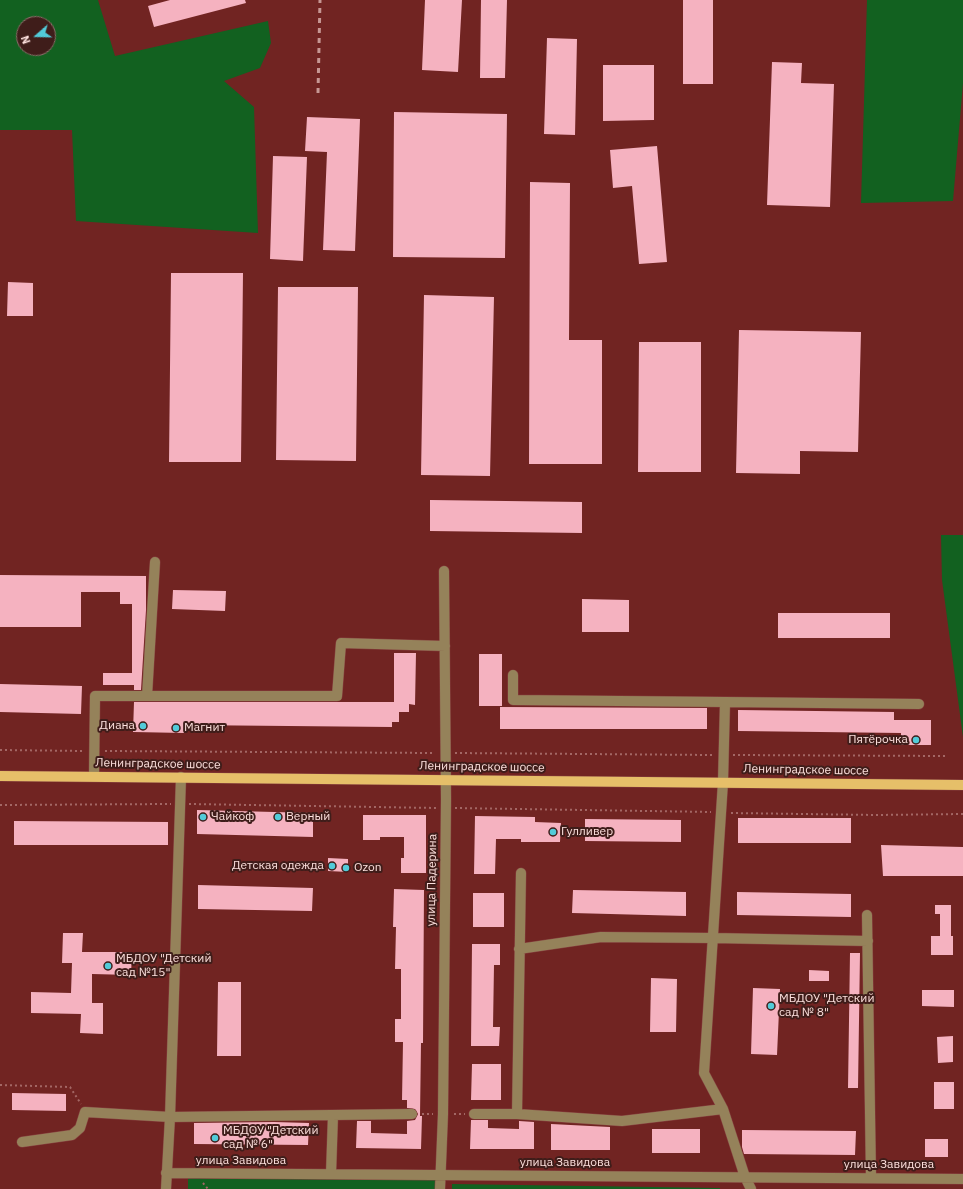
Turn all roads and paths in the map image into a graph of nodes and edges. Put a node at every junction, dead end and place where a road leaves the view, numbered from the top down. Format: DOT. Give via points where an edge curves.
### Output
graph roads {
  1 [pos="155,562"];
  2 [pos="444,571"];
  3 [pos="445,646"];
  4 [pos="513,675"];
  5 [pos="147,696"];
  6 [pos="724,702"];
  7 [pos="919,704"];
  8 [pos="0,750"];
  9 [pos="95,751"];
  10 [pos="446,753"];
  11 [pos="723,755"];
  12 [pos="946,756"];
  13 [pos="0,776"];
  14 [pos="94,776"];
  15 [pos="181,777"];
  16 [pos="446,780"];
  17 [pos="723,782"];
  18 [pos="963,784"];
  19 [pos="181,804"];
  20 [pos="0,805"];
  21 [pos="446,808"];
  22 [pos="721,812"];
  23 [pos="963,814"];
  24 [pos="521,873"];
  25 [pos="867,915"];
  26 [pos="712,938"];
  27 [pos="868,941"];
  28 [pos="520,949"];
  29 [pos="0,1085"];
  30 [pos="722,1109"];
  31 [pos="86,1112"];
  32 [pos="412,1114"];
  33 [pos="474,1114"];
  34 [pos="517,1114"];
  35 [pos="333,1115"];
  36 [pos="170,1117"];
  37 [pos="22,1142"];
  38 [pos="166,1173"];
  39 [pos="331,1174"];
  40 [pos="440,1175"];
  41 [pos="745,1177"];
  42 [pos="871,1178"];
  43 [pos="963,1179"];
  44 [pos="166,1189"];
  45 [pos="440,1189"];
  46 [pos="751,1189"];
  1 -- 5 [label="street"];
  2 -- 3 [label="street, улица Падерина"];
  3 -- 5 [label="street" via="341,643 337,696"];
  3 -- 10 [label="street, улица Падерина"];
  4 -- 6 [label="street" via="513,700"];
  5 -- 9 [label="street" via="95,696"];
  6 -- 7 [label="street"];
  6 -- 11 [label="street"];
  8 -- 9 [label="path"];
  9 -- 10 [label="path"];
  9 -- 14 [label="street"];
  10 -- 11 [label="path"];
  10 -- 16 [label="street, улица Падерина"];
  11 -- 12 [label="path"];
  11 -- 17 [label="street"];
  13 -- 14 [label="main road, Ленинградское шоссе"];
  14 -- 15 [label="main road, Ленинградское шоссе"];
  15 -- 16 [label="main road, Ленинградское шоссе"];
  15 -- 19 [label="street"];
  16 -- 17 [label="main road, Ленинградское шоссе"];
  16 -- 21 [label="street, улица Падерина"];
  17 -- 18 [label="main road, Ленинградское шоссе"];
  17 -- 22 [label="street"];
  19 -- 20 [label="path"];
  19 -- 21 [label="path"];
  19 -- 36 [label="street"];
  21 -- 22 [label="path"];
  21 -- 40 [label="street, улица Падерина" via="443,1114"];
  22 -- 23 [label="path"];
  22 -- 26 [label="street"];
  24 -- 28 [label="street"];
  25 -- 27 [label="street"];
  26 -- 27 [label="street"];
  26 -- 28 [label="street" via="600,937"];
  26 -- 30 [label="street" via="704,1073"];
  27 -- 42 [label="street"];
  28 -- 34 [label="street"];
  29 -- 31 [label="path" via="70,1087"];
  30 -- 34 [label="street" via="622,1121"];
  30 -- 41 [label="street"];
  31 -- 36 [label="street"];
  31 -- 37 [label="street" via="80,1128 72,1135"];
  32 -- 35 [label="street"];
  33 -- 34 [label="street"];
  35 -- 36 [label="street"];
  35 -- 39 [label="street"];
  36 -- 38 [label="street"];
  38 -- 39 [label="street, улица Завидова"];
  38 -- 44 [label="street"];
  39 -- 40 [label="street, улица Завидова"];
  40 -- 41 [label="street, улица Завидова"];
  40 -- 45 [label="street, улица Падерина"];
  41 -- 42 [label="street, улица Завидова"];
  41 -- 46 [label="street"];
  42 -- 43 [label="street, улица Завидова"];
}
